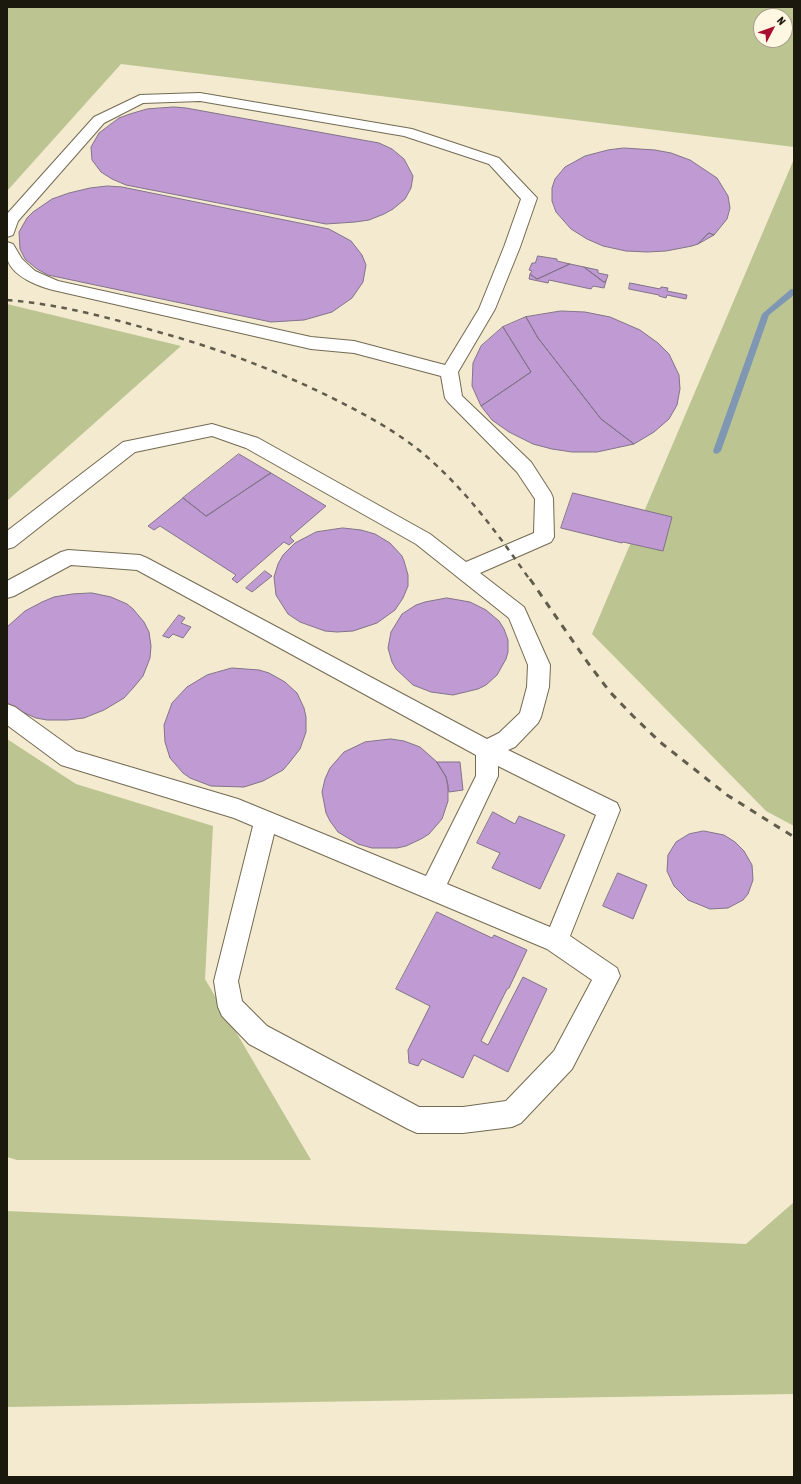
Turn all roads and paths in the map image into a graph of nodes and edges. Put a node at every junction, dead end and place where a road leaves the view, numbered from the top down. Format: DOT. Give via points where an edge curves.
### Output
graph roads {
  1 [pos="7,232"];
  2 [pos="7,247"];
  3 [pos="449,372"];
  4 [pos="7,542"];
  5 [pos="464,571"];
  6 [pos="7,590"];
  7 [pos="7,712"];
  8 [pos="487,750"];
  9 [pos="266,820"];
  10 [pos="432,889"];
  11 [pos="556,941"];
  1 -- 3 [label="lane" via="10,220 98,120 140,99 200,97 407,132 494,161 529,198 487,309"];
  2 -- 3 [label="lane" via="16,262 29,275 53,285 311,343 354,347"];
  3 -- 5 [label="lane" via="454,398 524,467 544,498 544,537"];
  4 -- 5 [label="lane" via="129,447 212,430 252,443 423,539"];
  5 -- 8 [label="lane" via="517,613 539,665 538,687 530,717 507,740"];
  6 -- 8 [label="lane" via="68,557 140,563"];
  7 -- 9 [label="lane" via="69,758 238,808"];
  8 -- 10 [label="lane" via="488,776"];
  8 -- 11 [label="lane" via="609,810"];
  9 -- 10 [label="lane"];
  9 -- 11 [label="lane" via="226,981 231,1008 258,1035 417,1120 463,1120 512,1114 563,1060 608,976"];
  10 -- 11 [label="lane"];
}
